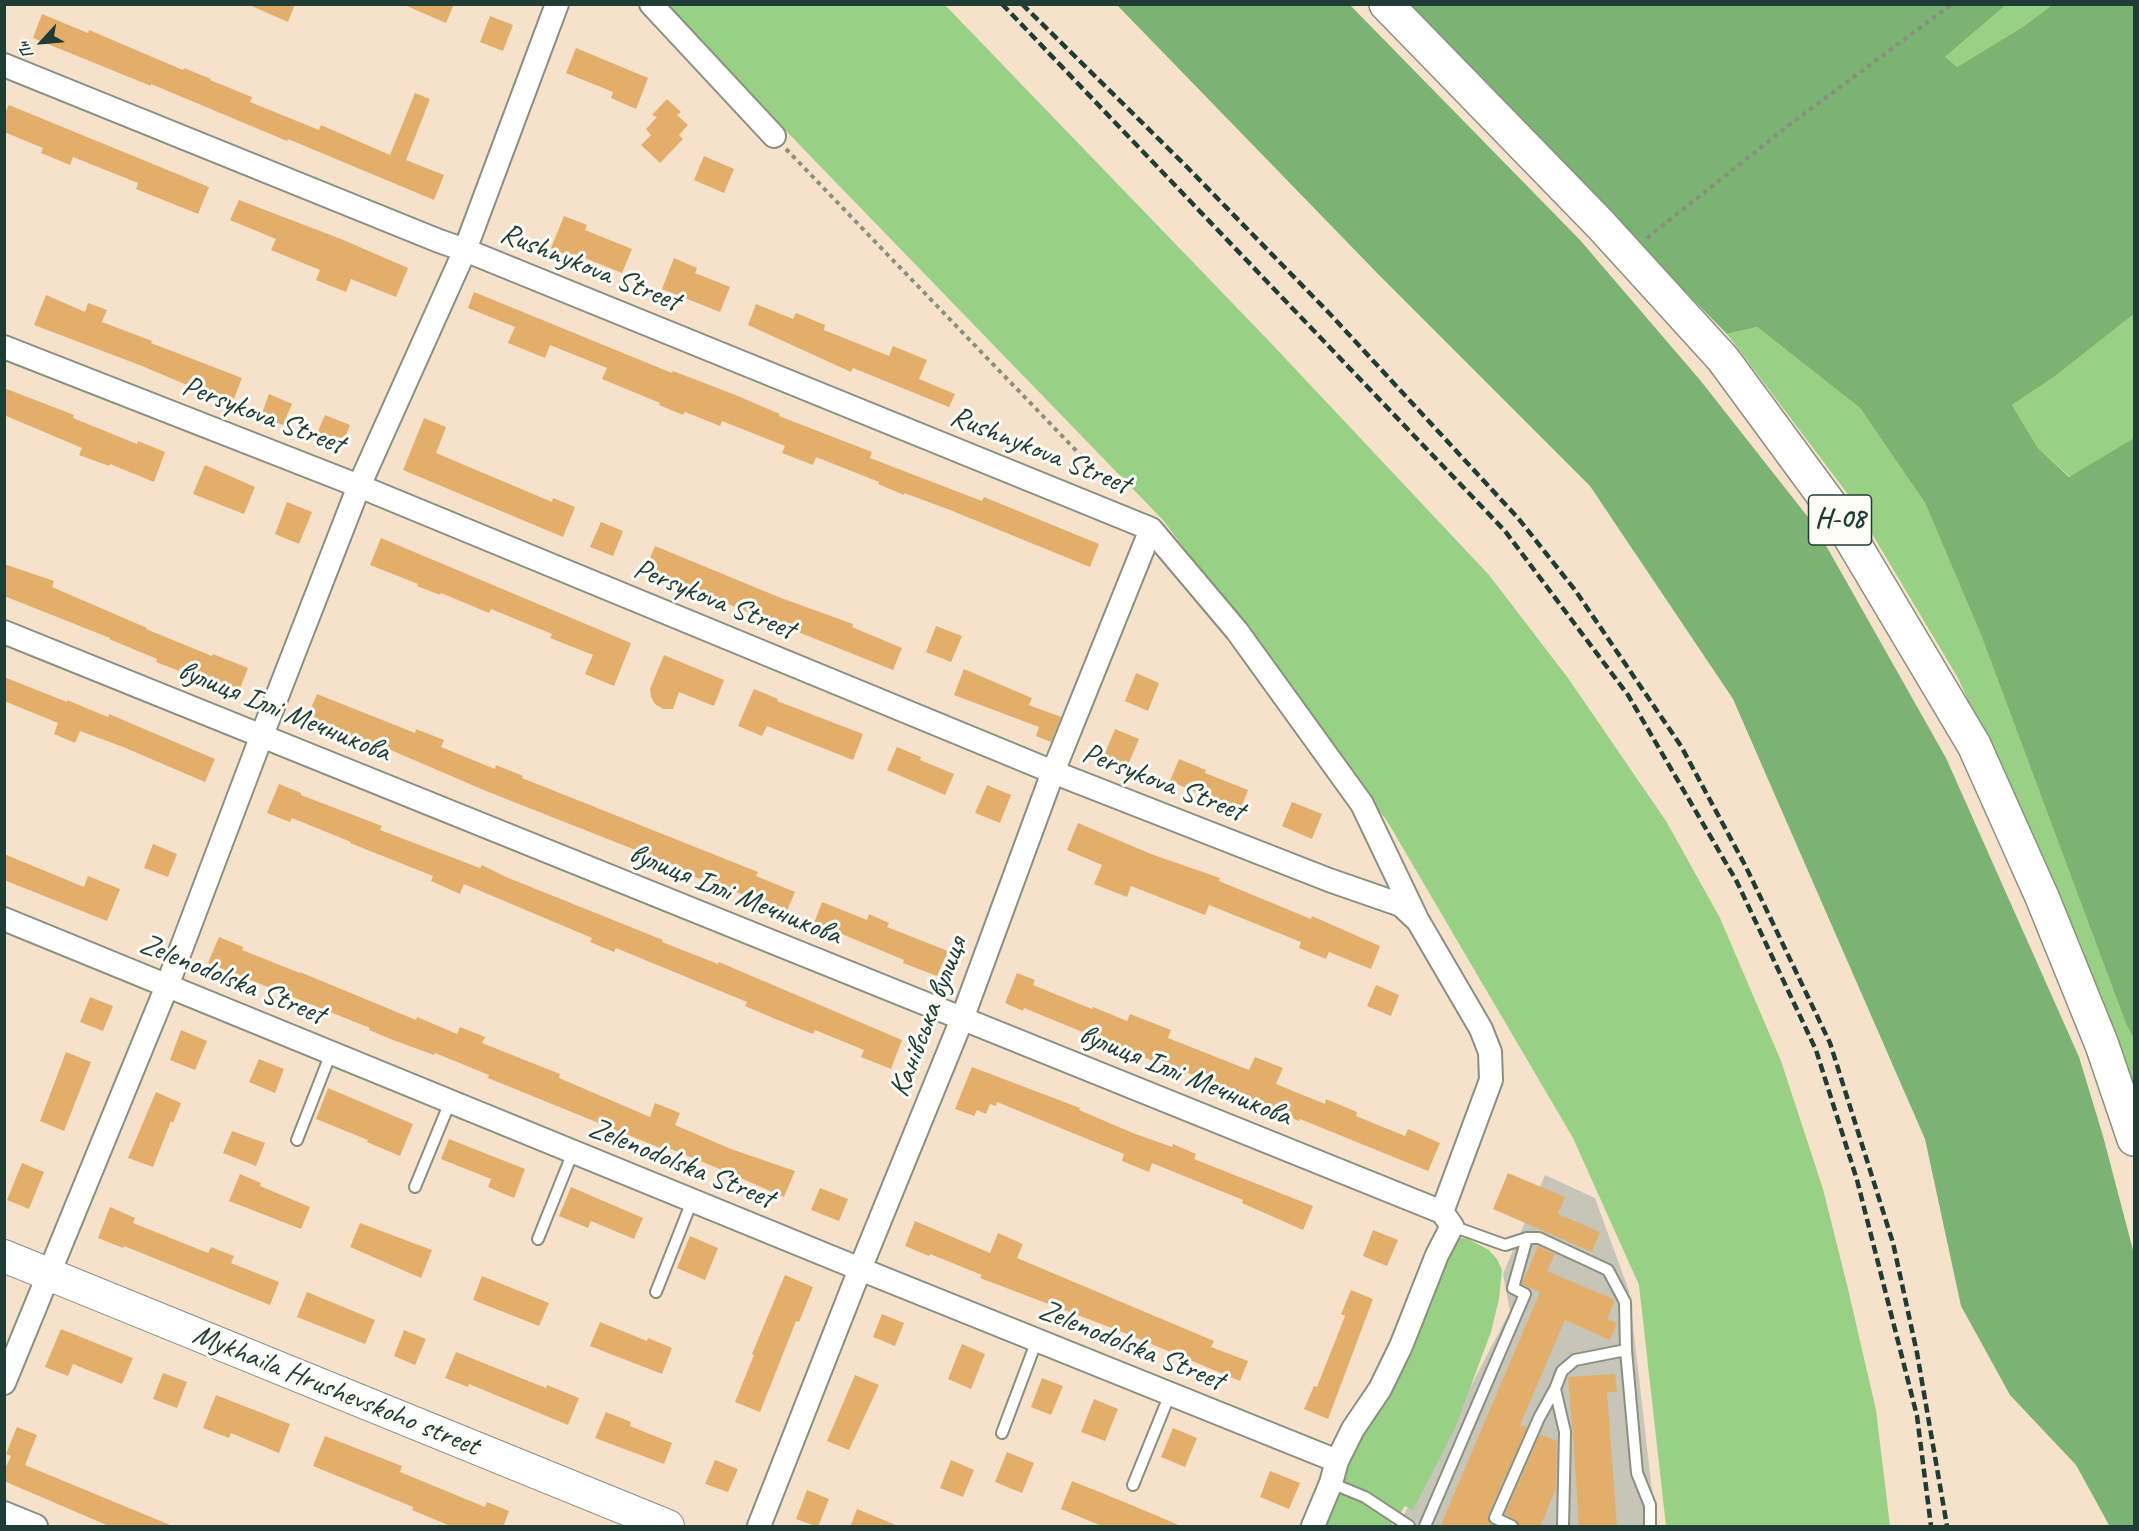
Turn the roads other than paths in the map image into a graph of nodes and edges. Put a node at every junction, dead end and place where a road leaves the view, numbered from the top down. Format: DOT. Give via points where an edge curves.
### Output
graph roads {
  1 [pos="557,4"];
  2 [pos="651,4"];
  3 [pos="1386,4"];
  4 [pos="4,65"];
  5 [pos="774,136"];
  6 [pos="465,250"];
  7 [pos="4,347"];
  8 [pos="359,486"];
  9 [pos="1151,529"];
  10 [pos="4,632"];
  11 [pos="262,735"];
  12 [pos="1053,772"];
  13 [pos="4,919"];
  14 [pos="1418,921"];
  15 [pos="168,986"];
  16 [pos="962,1019"];
  17 [pos="332,1053"];
  18 [pos="450,1102"];
  19 [pos="2134,1139"];
  20 [pos="297,1140"];
  21 [pos="573,1152"];
  22 [pos="415,1187"];
  23 [pos="692,1201"];
  24 [pos="1447,1219"];
  25 [pos="1527,1238"];
  26 [pos="537,1239"];
  27 [pos="4,1256"];
  28 [pos="860,1269"];
  29 [pos="49,1274"];
  30 [pos="656,1292"];
  31 [pos="1036,1341"];
  32 [pos="1626,1350"];
  33 [pos="4,1383"];
  34 [pos="1555,1389"];
  35 [pos="1170,1394"];
  36 [pos="1002,1433"];
  37 [pos="1336,1461"];
  38 [pos="1331,1483"];
  39 [pos="1133,1485"];
  40 [pos="4,1513"];
  41 [pos="36,1527"];
  42 [pos="668,1527"];
  43 [pos="759,1527"];
  44 [pos="1313,1527"];
  45 [pos="1409,1527"];
  46 [pos="1425,1527"];
  47 [pos="1512,1527"];
  48 [pos="1563,1527"];
  49 [pos="1650,1527"];
  1 -- 6 [label="street"];
  2 -- 5 [label="street"];
  3 -- 19 [label="main road, Н-08" via="1724,359 1834,510 1974,745 2042,897 2102,1045"];
  4 -- 6 [label="street, Rushnykova Street"];
  6 -- 8 [label="street"];
  6 -- 9 [label="street, Rushnykova Street"];
  7 -- 8 [label="street, Persykova Street"];
  8 -- 11 [label="street"];
  8 -- 12 [label="street, Persykova Street"];
  9 -- 12 [label="street, Канівська вулиця"];
  9 -- 14 [label="street" via="1237,631 1362,804"];
  10 -- 11 [label="street, вулиця Іллі Мечникова"];
  11 -- 15 [label="street"];
  11 -- 16 [label="street, вулиця Іллі Мечникова"];
  12 -- 14 [label="street, Persykova Street" via="1401,905"];
  12 -- 16 [label="street, Канівська вулиця"];
  13 -- 15 [label="street, Zelenodolska Street"];
  14 -- 24 [label="street" via="1481,1029 1490,1052 1491,1080"];
  15 -- 17 [label="street, Zelenodolska Street"];
  15 -- 29 [label="street"];
  16 -- 24 [label="street, вулиця Іллі Мечникова"];
  16 -- 28 [label="street, Канівська вулиця"];
  17 -- 18 [label="street, Zelenodolska Street"];
  17 -- 20 [label="lane"];
  18 -- 21 [label="street, Zelenodolska Street"];
  18 -- 22 [label="lane"];
  21 -- 23 [label="street, Zelenodolska Street"];
  21 -- 26 [label="lane"];
  23 -- 28 [label="street, Zelenodolska Street"];
  23 -- 30 [label="lane"];
  24 -- 25 [label="lane" via="1504,1245"];
  24 -- 37 [label="street" via="1401,1346"];
  25 -- 32 [label="lane" via="1539,1238 1608,1270 1625,1302"];
  25 -- 46 [label="lane" via="1513,1288 1525,1294"];
  27 -- 29 [label="street, Mykhaila Hrushevskoho street"];
  28 -- 31 [label="street, Zelenodolska Street"];
  28 -- 43 [label="street, Канівська вулиця"];
  29 -- 33 [label="street"];
  29 -- 42 [label="street, Mykhaila Hrushevskoho street"];
  31 -- 35 [label="street, Zelenodolska Street"];
  31 -- 36 [label="lane"];
  32 -- 34 [label="lane" via="1575,1360 1562,1371"];
  32 -- 49 [label="lane" via="1637,1473 1650,1505"];
  34 -- 47 [label="lane" via="1495,1518"];
  34 -- 48 [label="lane" via="1564,1432"];
  35 -- 37 [label="street, Zelenodolska Street"];
  35 -- 39 [label="lane"];
  37 -- 38 [label="street"];
  38 -- 44 [label="street"];
  38 -- 45 [label="lane" via="1365,1497"];
  40 -- 41 [label="street"];
}
